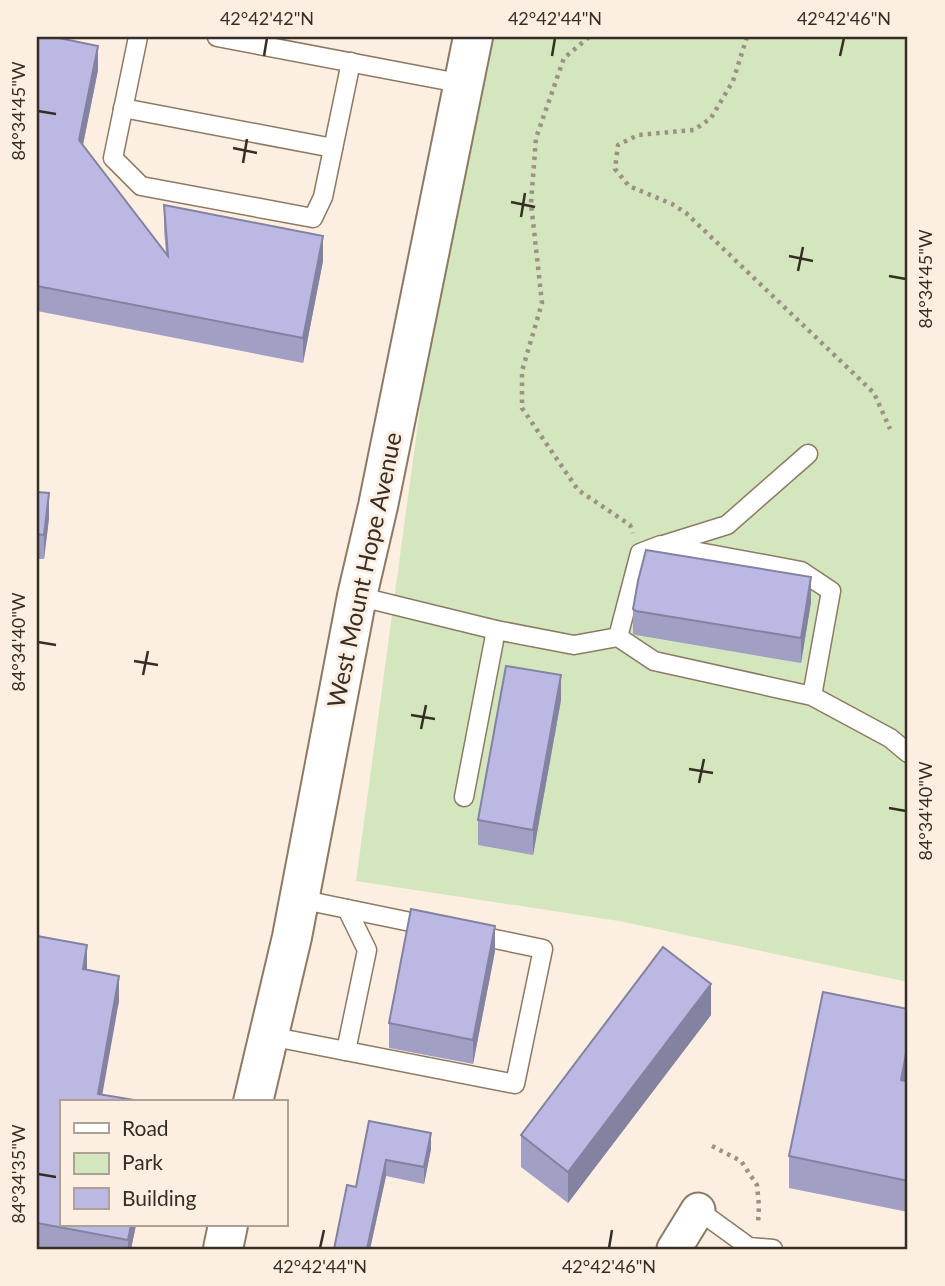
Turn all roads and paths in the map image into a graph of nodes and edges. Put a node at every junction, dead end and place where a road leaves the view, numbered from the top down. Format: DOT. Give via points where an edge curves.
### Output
graph roads {
  1 [pos="138,37"];
  2 [pos="217,37"];
  3 [pos="473,37"];
  4 [pos="589,37"];
  5 [pos="747,37"];
  6 [pos="351,62"];
  7 [pos="464,84"];
  8 [pos="123,108"];
  9 [pos="333,148"];
  10 [pos="890,429"];
  11 [pos="807,454"];
  12 [pos="661,545"];
  13 [pos="640,553"];
  14 [pos="357,596"];
  15 [pos="496,630"];
  16 [pos="618,637"];
  17 [pos="812,696"];
  18 [pos="908,753"];
  19 [pos="464,797"];
  20 [pos="299,899"];
  21 [pos="348,909"];
  22 [pos="269,1036"];
  23 [pos="346,1051"];
  24 [pos="253,1100"];
  25 [pos="712,1146"];
  26 [pos="698,1210"];
  27 [pos="228,1226"];
  28 [pos="749,1247"];
  29 [pos="223,1249"];
  30 [pos="674,1249"];
  31 [pos="773,1249"];
  1 -- 8 [label="lane"];
  2 -- 6 [label="lane"];
  3 -- 7 [label="street, West Mount Hope Avenue"];
  4 -- 13 [label="path" via="564,58 536,138 531,203 542,303 522,371 522,408 578,490 630,525"];
  5 -- 10 [label="path" via="733,81 711,118 694,130 638,135 618,145 615,169 629,186 686,213 874,394"];
  6 -- 7 [label="lane"];
  6 -- 9 [label="lane"];
  7 -- 14 [label="street, West Mount Hope Avenue"];
  8 -- 9 [label="lane"];
  8 -- 9 [label="lane" via="113,158 141,186 313,218 324,197"];
  11 -- 12 [label="lane" via="727,525"];
  12 -- 13 [label="lane"];
  12 -- 17 [label="lane" via="801,571 831,591"];
  13 -- 16 [label="lane"];
  14 -- 15 [label="lane"];
  14 -- 20 [label="street, West Mount Hope Avenue"];
  15 -- 16 [label="lane" via="574,645"];
  15 -- 19 [label="lane"];
  16 -- 17 [label="lane" via="654,661"];
  17 -- 18 [label="lane" via="890,738"];
  20 -- 21 [label="lane"];
  20 -- 22 [label="street, West Mount Hope Avenue"];
  21 -- 23 [label="lane" via="367,950"];
  21 -- 23 [label="lane" via="543,949 515,1084"];
  22 -- 23 [label="lane"];
  22 -- 24 [label="street, West Mount Hope Avenue"];
  25 -- 28 [label="path" via="741,1161 757,1185 758,1226"];
  26 -- 28 [label="lane"];
  26 -- 30 [label="street"];
  27 -- 29 [label="street"];
  28 -- 31 [label="lane"];
}
